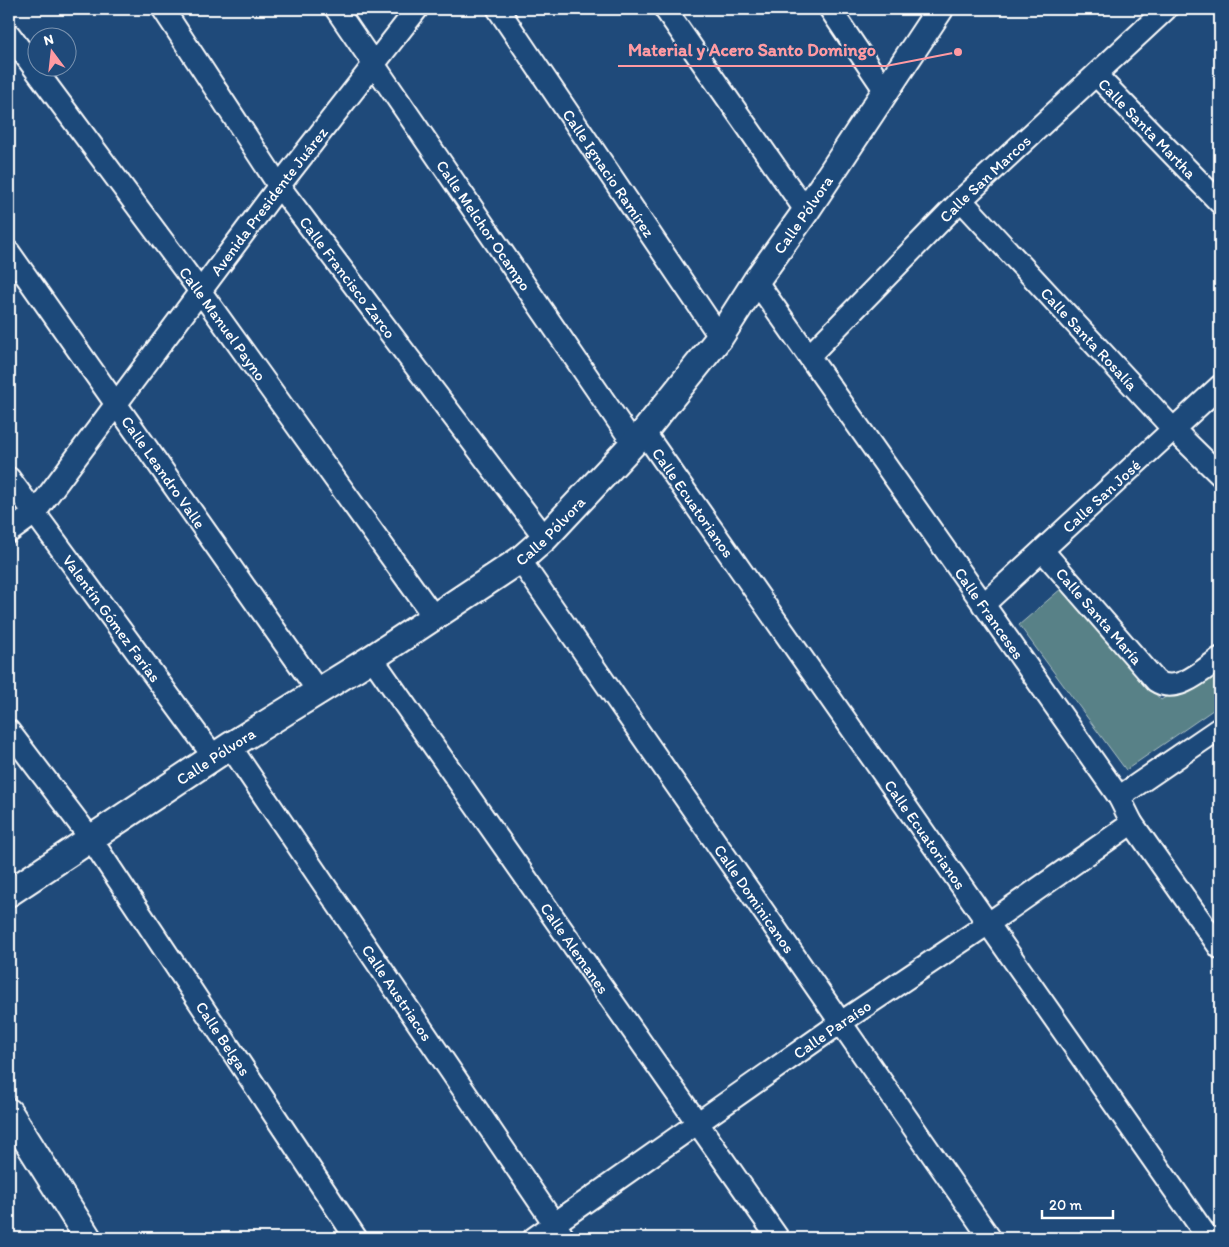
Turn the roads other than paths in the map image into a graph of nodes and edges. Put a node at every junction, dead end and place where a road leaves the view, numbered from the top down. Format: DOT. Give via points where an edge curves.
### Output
graph roads {
  1 [pos="163,9"];
  2 [pos="336,9"];
  3 [pos="417,9"];
  4 [pos="498,9"];
  5 [pos="665,9"];
  6 [pos="830,9"];
  7 [pos="940,9"];
  8 [pos="1166,9"];
  9 [pos="9,34"];
  10 [pos="373,64"];
  11 [pos="1096,75"];
  12 [pos="886,92"];
  13 [pos="279,186"];
  14 [pos="961,200"];
  15 [pos="1220,204"];
  16 [pos="806,211"];
  17 [pos="9,252"];
  18 [pos="756,281"];
  19 [pos="200,291"];
  20 [pos="720,337"];
  21 [pos="809,356"];
  22 [pos="1220,386"];
  23 [pos="116,405"];
  24 [pos="1174,430"];
  25 [pos="639,437"];
  26 [pos="1220,475"];
  27 [pos="9,478"];
  28 [pos="34,514"];
  29 [pos="9,532"];
  30 [pos="545,538"];
  31 [pos="1043,551"];
  32 [pos="520,560"];
  33 [pos="983,605"];
  34 [pos="434,617"];
  35 [pos="372,658"];
  36 [pos="1220,658"];
  37 [pos="318,691"];
  38 [pos="1220,728"];
  39 [pos="9,731"];
  40 [pos="222,752"];
  41 [pos="1119,797"];
  42 [pos="1132,823"];
  43 [pos="91,839"];
  44 [pos="9,893"];
  45 [pos="989,923"];
  46 [pos="1220,948"];
  47 [pos="840,1024"];
  48 [pos="9,1112"];
  49 [pos="697,1124"];
  50 [pos="559,1231"];
  51 [pos="88,1238"];
  52 [pos="356,1238"];
  53 [pos="534,1238"];
  54 [pos="778,1238"];
  55 [pos="990,1238"];
  56 [pos="1208,1238"];
  1 -- 13 [label="street, Calle Francisco Zarco"];
  2 -- 10 [label="street, Calle Melchor Ocampo"];
  3 -- 10 [label="street, Avenida Presidente Juárez"];
  4 -- 20 [label="street, Calle Ignacio Ramírez"];
  5 -- 16 [label="street"];
  6 -- 12 [label="street"];
  7 -- 12 [label="street, Calle Pólvora"];
  8 -- 11 [label="street, Calle San Marcos"];
  9 -- 19 [label="street, Calle Manuel Payno"];
  10 -- 13 [label="street, Avenida Presidente Juárez"];
  10 -- 25 [label="street, Calle Melchor Ocampo"];
  11 -- 14 [label="street, Calle San Marcos"];
  11 -- 15 [label="street, Calle Santa Martha"];
  12 -- 16 [label="street, Calle Pólvora"];
  13 -- 19 [label="street, Avenida Presidente Juárez"];
  13 -- 30 [label="street, Calle Francisco Zarco"];
  14 -- 21 [label="street, Calle San Marcos"];
  14 -- 24 [label="street, Calle Santa Rosalía"];
  16 -- 18 [label="street, Calle Pólvora"];
  17 -- 23 [label="street, Calle Leandro Valle"];
  18 -- 20 [label="street, Calle Pólvora"];
  18 -- 21 [label="street, Calle Franceses"];
  19 -- 23 [label="street, Avenida Presidente Juárez"];
  19 -- 34 [label="street, Calle Manuel Payno"];
  20 -- 25 [label="street, Calle Pólvora"];
  21 -- 33 [label="street, Calle Franceses"];
  22 -- 24 [label="street, Calle San José"];
  23 -- 28 [label="street, Avenida Presidente Juárez"];
  23 -- 37 [label="street, Calle Leandro Valle"];
  24 -- 26 [label="street, Calle Santa Rosalía"];
  24 -- 31 [label="street, Calle San José"];
  25 -- 30 [label="street, Calle Pólvora"];
  25 -- 45 [label="street, Calle Ecuatorianos"];
  27 -- 28 [label="street, Valentín Gómez Farías"];
  28 -- 29 [label="street, Avenida Presidente Juárez"];
  28 -- 40 [label="street, Valentín Gómez Farías"];
  30 -- 32 [label="street, Calle Pólvora"];
  31 -- 33 [label="street, Calle San José"];
  31 -- 36 [label="street, Calle Santa María" via="1162,685 1183,683"];
  32 -- 34 [label="street, Calle Pólvora"];
  32 -- 47 [label="street, Calle Dominicanos"];
  33 -- 41 [label="street, Calle Franceses"];
  34 -- 35 [label="street, Calle Pólvora"];
  35 -- 37 [label="street, Calle Pólvora"];
  35 -- 49 [label="street, Calle Alemanes"];
  37 -- 40 [label="street, Calle Pólvora"];
  38 -- 41 [label="street"];
  39 -- 43 [label="street, Calle Belgas"];
  40 -- 43 [label="street, Calle Pólvora"];
  40 -- 50 [label="street, Calle Austriacos"];
  41 -- 42 [label="street, Calle Franceses"];
  42 -- 45 [label="street, Calle Paraíso"];
  42 -- 46 [label="street, Calle Franceses"];
  43 -- 44 [label="street, Calle Pólvora"];
  43 -- 52 [label="street, Calle Belgas"];
  45 -- 47 [label="street, Calle Paraíso"];
  45 -- 56 [label="street, Calle Ecuatorianos"];
  47 -- 49 [label="street, Calle Paraíso"];
  47 -- 55 [label="street, Calle Dominicanos"];
  48 -- 51 [label="street"];
  49 -- 50 [label="street, Calle Paraíso"];
  49 -- 54 [label="street, Calle Alemanes"];
  50 -- 53 [label="street, Calle Paraíso"];
}
